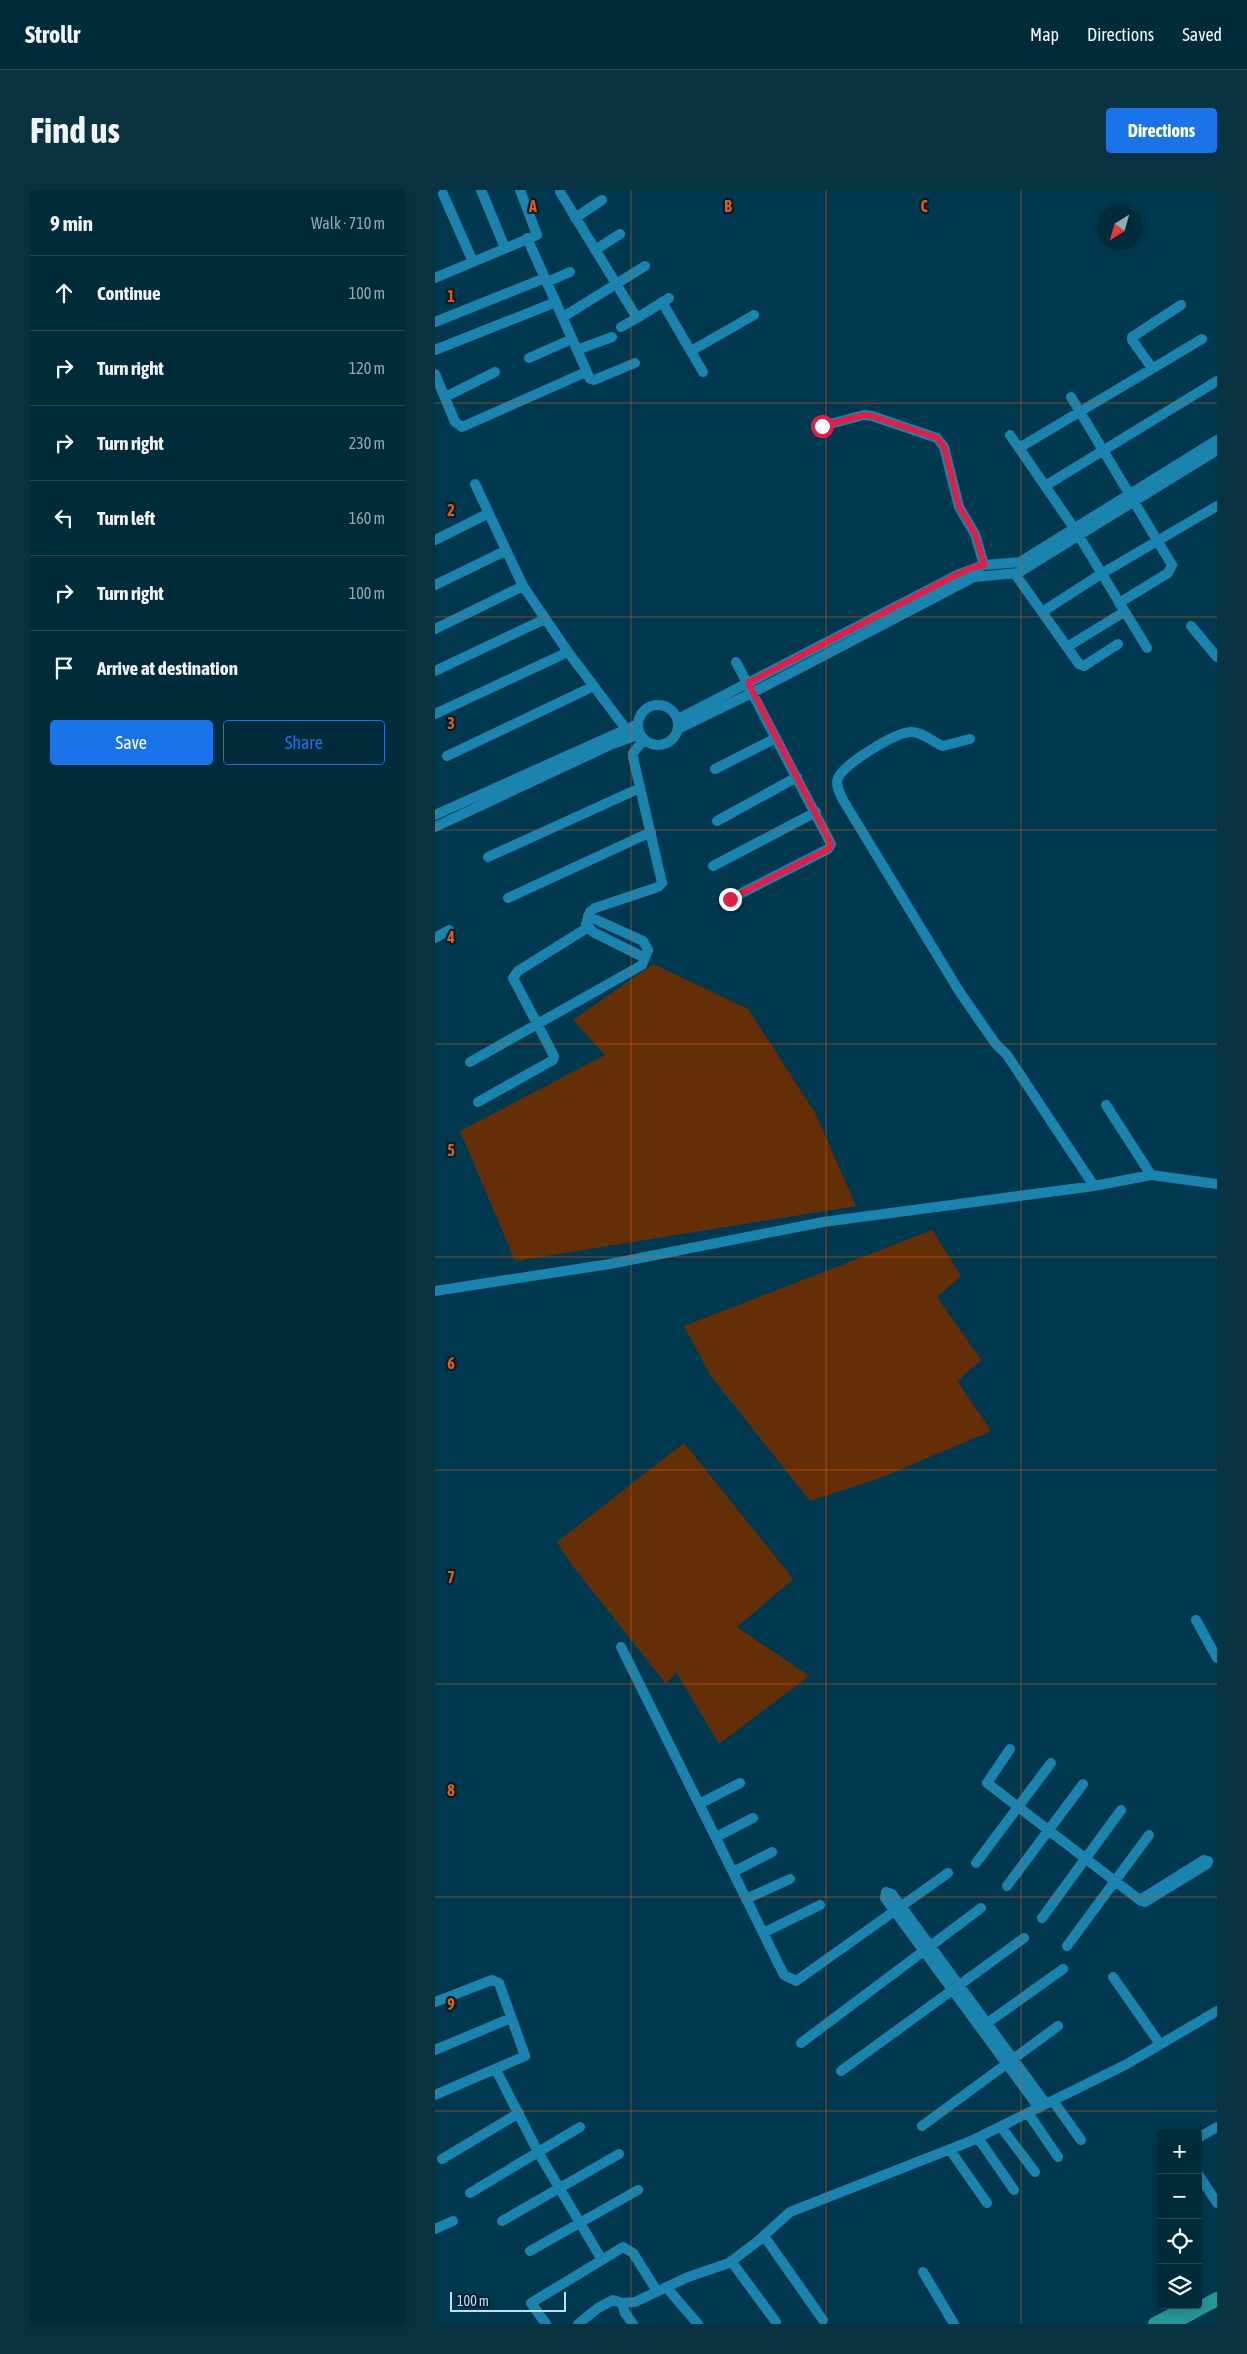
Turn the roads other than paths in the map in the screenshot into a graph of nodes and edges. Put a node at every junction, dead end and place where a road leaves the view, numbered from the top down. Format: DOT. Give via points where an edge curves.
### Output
graph roads {
  1 [pos="481,190"];
  2 [pos="520,190"];
  3 [pos="560,192"];
  4 [pos="443,194"];
  5 [pos="602,200"];
  6 [pos="575,218"];
  7 [pos="620,234"];
  8 [pos="527,238"];
  9 [pos="505,248"];
  10 [pos="595,250"];
  11 [pos="473,262"];
  12 [pos="645,266"];
  13 [pos="570,272"];
  14 [pos="436,274"];
  15 [pos="546,280"];
  16 [pos="556,302"];
  17 [pos="1181,305"];
  18 [pos="754,315"];
  19 [pos="563,317"];
  20 [pos="637,318"];
  21 [pos="435,322"];
  22 [pos="621,327"];
  23 [pos="612,337"];
  24 [pos="572,338"];
  25 [pos="1202,339"];
  26 [pos="435,350"];
  27 [pos="577,350"];
  28 [pos="691,351"];
  29 [pos="529,358"];
  30 [pos="635,363"];
  31 [pos="1152,368"];
  32 [pos="495,372"];
  33 [pos="586,372"];
  34 [pos="703,372"];
  35 [pos="435,374"];
  36 [pos="1217,382"];
  37 [pos="445,397"];
  38 [pos="1071,397"];
  39 [pos="1079,412"];
  40 [pos="822,426"];
  41 [pos="1010,435"];
  42 [pos="1217,440"];
  43 [pos="1019,448"];
  44 [pos="1217,450"];
  45 [pos="1103,451"];
  46 [pos="475,484"];
  47 [pos="1045,486"];
  48 [pos="1132,497"];
  49 [pos="1217,506"];
  50 [pos="487,514"];
  51 [pos="1076,532"];
  52 [pos="435,540"];
  53 [pos="1157,540"];
  54 [pos="505,551"];
  55 [pos="984,565"];
  56 [pos="1015,574"];
  57 [pos="1101,574"];
  58 [pos="435,585"];
  59 [pos="523,586"];
  60 [pos="1122,607"];
  61 [pos="1042,612"];
  62 [pos="545,618"];
  63 [pos="1191,626"];
  64 [pos="435,629"];
  65 [pos="1118,644"];
  66 [pos="1067,647"];
  67 [pos="1147,648"];
  68 [pos="568,652"];
  69 [pos="1217,657"];
  70 [pos="736,662"];
  71 [pos="435,671"];
  72 [pos="748,683"];
  73 [pos="594,686"];
  74 [pos="752,693"];
  75 [pos="435,714"];
  76 [pos="678,724"];
  77 [pos="626,729"];
  78 [pos="641,732"];
  79 [pos="776,738"];
  80 [pos="970,739"];
  81 [pos="447,756"];
  82 [pos="715,768"];
  83 [pos="797,777"];
  84 [pos="640,788"];
  85 [pos="815,812"];
  86 [pos="435,815"];
  87 [pos="717,821"];
  88 [pos="435,827"];
  89 [pos="651,832"];
  90 [pos="489,857"];
  91 [pos="713,866"];
  92 [pos="508,898"];
  93 [pos="730,899"];
  94 [pos="588,916"];
  95 [pos="587,928"];
  96 [pos="449,930"];
  97 [pos="435,938"];
  98 [pos="645,958"];
  99 [pos="538,1024"];
  100 [pos="470,1062"];
  101 [pos="478,1102"];
  102 [pos="1107,1105"];
  103 [pos="1151,1175"];
  104 [pos="1217,1184"];
  105 [pos="1094,1186"];
  106 [pos="435,1291"];
  107 [pos="1196,1620"];
  108 [pos="621,1646"];
  109 [pos="1217,1658"];
  110 [pos="1010,1749"];
  111 [pos="1051,1762"];
  112 [pos="740,1784"];
  113 [pos="1083,1784"];
  114 [pos="699,1804"];
  115 [pos="1017,1806"];
  116 [pos="1121,1810"];
  117 [pos="753,1818"];
  118 [pos="1049,1830"];
  119 [pos="1149,1835"];
  120 [pos="716,1837"];
  121 [pos="773,1852"];
  122 [pos="1085,1858"];
  123 [pos="1213,1859"];
  124 [pos="976,1863"];
  125 [pos="733,1872"];
  126 [pos="948,1873"];
  127 [pos="789,1880"];
  128 [pos="1116,1881"];
  129 [pos="1007,1886"];
  130 [pos="746,1899"];
  131 [pos="820,1905"];
  132 [pos="898,1908"];
  133 [pos="981,1908"];
  134 [pos="1041,1918"];
  135 [pos="763,1933"];
  136 [pos="1024,1938"];
  137 [pos="1067,1946"];
  138 [pos="928,1949"];
  139 [pos="1063,1969"];
  140 [pos="1113,1977"];
  141 [pos="956,1989"];
  142 [pos="435,2002"];
  143 [pos="1217,2011"];
  144 [pos="511,2018"];
  145 [pos="983,2026"];
  146 [pos="1058,2026"];
  147 [pos="801,2043"];
  148 [pos="1160,2044"];
  149 [pos="435,2050"];
  150 [pos="1009,2061"];
  151 [pos="496,2070"];
  152 [pos="841,2071"];
  153 [pos="435,2095"];
  154 [pos="1046,2104"];
  155 [pos="519,2113"];
  156 [pos="1027,2114"];
  157 [pos="922,2126"];
  158 [pos="580,2127"];
  159 [pos="1001,2127"];
  160 [pos="1217,2127"];
  161 [pos="1202,2136"];
  162 [pos="978,2138"];
  163 [pos="1081,2140"];
  164 [pos="950,2150"];
  165 [pos="539,2152"];
  166 [pos="619,2154"];
  167 [pos="1058,2157"];
  168 [pos="443,2158"];
  169 [pos="1035,2172"];
  170 [pos="1202,2180"];
  171 [pos="559,2187"];
  172 [pos="638,2190"];
  173 [pos="1014,2190"];
  174 [pos="469,2193"];
  175 [pos="987,2203"];
  176 [pos="1217,2203"];
  177 [pos="453,2220"];
  178 [pos="502,2221"];
  179 [pos="580,2224"];
  180 [pos="435,2229"];
  181 [pos="764,2236"];
  182 [pos="530,2252"];
  183 [pos="602,2260"];
  184 [pos="731,2261"];
  185 [pos="923,2272"];
  186 [pos="662,2289"];
  187 [pos="1217,2291"];
  188 [pos="1217,2298"];
  189 [pos="1202,2299"];
  190 [pos="623,2303"];
  191 [pos="1183,2309"];
  192 [pos="823,2320"];
  193 [pos="776,2322"];
  194 [pos="546,2324"];
  195 [pos="578,2324"];
  196 [pos="633,2324"];
  197 [pos="698,2324"];
  198 [pos="953,2324"];
  199 [pos="1155,2324"];
  200 [pos="1171,2324"];
  1 -- 9 [label="street"];
  2 -- 8 [label="street" via="537,235"];
  3 -- 6 [label="street"];
  4 -- 11 [label="street"];
  5 -- 6 [label="street"];
  6 -- 10 [label="street"];
  7 -- 10 [label="street"];
  8 -- 9 [label="street"];
  8 -- 15 [label="street"];
  9 -- 11 [label="street"];
  10 -- 20 [label="street"];
  11 -- 14 [label="street"];
  12 -- 19 [label="street"];
  13 -- 15 [label="street"];
  15 -- 16 [label="street"];
  15 -- 21 [label="street"];
  16 -- 19 [label="street"];
  16 -- 26 [label="street"];
  17 -- 31 [label="street" via="1132,337"];
  18 -- 28 [label="street"];
  19 -- 24 [label="street"];
  20 -- 22 [label="street"];
  20 -- 28 [label="street" via="665,300"];
  23 -- 27 [label="street"];
  24 -- 27 [label="street"];
  24 -- 29 [label="street"];
  25 -- 31 [label="street"];
  27 -- 33 [label="street"];
  28 -- 34 [label="street"];
  30 -- 33 [label="street" via="594,380"];
  31 -- 39 [label="street"];
  32 -- 37 [label="street"];
  33 -- 37 [label="street" via="462,427 455,422"];
  35 -- 37 [label="street"];
  36 -- 45 [label="street"];
  38 -- 39 [label="street"];
  39 -- 43 [label="street"];
  39 -- 45 [label="street"];
  40 -- 55 [label="street" via="864,415 937,438 944,447 959,507 975,534"];
  41 -- 43 [label="street"];
  42 -- 48 [label="street"];
  43 -- 47 [label="street"];
  44 -- 48 [label="street"];
  45 -- 47 [label="street"];
  45 -- 48 [label="street"];
  46 -- 50 [label="street"];
  47 -- 51 [label="street"];
  48 -- 51 [label="street"];
  48 -- 53 [label="street"];
  49 -- 53 [label="street"];
  50 -- 52 [label="street"];
  50 -- 54 [label="street"];
  51 -- 55 [label="street" via="1020,562"];
  51 -- 56 [label="street"];
  51 -- 57 [label="street"];
  53 -- 57 [label="street"];
  53 -- 60 [label="street" via="1171,565 1169,571"];
  54 -- 58 [label="street"];
  54 -- 59 [label="street"];
  55 -- 72 [label="street" via="952,577"];
  56 -- 61 [label="street"];
  56 -- 74 [label="street" via="973,576"];
  57 -- 60 [label="street"];
  57 -- 61 [label="street"];
  59 -- 62 [label="street"];
  59 -- 64 [label="street"];
  60 -- 66 [label="street"];
  60 -- 67 [label="street"];
  61 -- 66 [label="street"];
  62 -- 68 [label="street"];
  62 -- 71 [label="street"];
  63 -- 69 [label="street"];
  65 -- 66 [label="street" via="1082,666"];
  68 -- 73 [label="street"];
  68 -- 75 [label="street"];
  70 -- 72 [label="street"];
  72 -- 74 [label="street"];
  72 -- 76 [label="street"];
  73 -- 77 [label="street"];
  73 -- 81 [label="street"];
  74 -- 76 [label="street"];
  74 -- 79 [label="street"];
  76 -- 78 [label="street" via="672,740 666,744 653,744"];
  76 -- 78 [label="street" via="669,707 658,704 642,712"];
  77 -- 78 [label="street"];
  77 -- 86 [label="street"];
  78 -- 84 [label="street" via="633,754"];
  78 -- 88 [label="street"];
  79 -- 82 [label="street"];
  79 -- 83 [label="street"];
  80 -- 105 [label="street" via="943,746 918,733 903,733 851,764 839,776 837,785 959,991 1007,1055"];
  83 -- 85 [label="street"];
  83 -- 87 [label="street"];
  84 -- 89 [label="street"];
  84 -- 90 [label="street"];
  85 -- 91 [label="street"];
  85 -- 93 [label="street" via="831,841 828,849"];
  89 -- 92 [label="street"];
  89 -- 94 [label="street" via="662,880 660,885 595,908"];
  94 -- 95 [label="street"];
  94 -- 98 [label="street" via="643,941 648,950"];
  95 -- 98 [label="street"];
  95 -- 99 [label="street" via="513,978"];
  96 -- 97 [label="street"];
  98 -- 99 [label="street" via="636,969"];
  99 -- 100 [label="street"];
  99 -- 101 [label="street" via="553,1060"];
  102 -- 103 [label="street"];
  103 -- 104 [label="street"];
  103 -- 105 [label="street"];
  105 -- 106 [label="street" via="823,1222 610,1264"];
  107 -- 109 [label="street"];
  108 -- 114 [label="street"];
  110 -- 115 [label="street" via="987,1784"];
  111 -- 115 [label="street"];
  112 -- 114 [label="street"];
  113 -- 118 [label="street"];
  114 -- 120 [label="street"];
  115 -- 118 [label="street"];
  115 -- 124 [label="street"];
  116 -- 122 [label="street"];
  117 -- 120 [label="street"];
  118 -- 122 [label="street"];
  118 -- 129 [label="street"];
  119 -- 128 [label="street"];
  120 -- 125 [label="street"];
  121 -- 125 [label="street"];
  122 -- 128 [label="street"];
  122 -- 134 [label="street"];
  123 -- 128 [label="street" via="1145,1902"];
  125 -- 130 [label="street"];
  126 -- 132 [label="street"];
  127 -- 130 [label="street"];
  128 -- 137 [label="street"];
  130 -- 135 [label="street"];
  131 -- 135 [label="street"];
  132 -- 135 [label="street" via="796,1981 784,1975"];
  132 -- 138 [label="street"];
  133 -- 138 [label="street"];
  136 -- 141 [label="street"];
  138 -- 141 [label="street"];
  138 -- 147 [label="street"];
  139 -- 145 [label="street"];
  140 -- 148 [label="street"];
  141 -- 145 [label="street"];
  141 -- 152 [label="street"];
  142 -- 144 [label="street" via="492,1980 499,1983"];
  143 -- 148 [label="street"];
  144 -- 149 [label="street"];
  144 -- 151 [label="street" via="525,2056"];
  145 -- 150 [label="street"];
  146 -- 150 [label="street"];
  148 -- 154 [label="street"];
  150 -- 154 [label="street"];
  150 -- 157 [label="street"];
  151 -- 153 [label="street"];
  151 -- 155 [label="street"];
  154 -- 156 [label="street"];
  154 -- 163 [label="street"];
  155 -- 165 [label="street"];
  155 -- 168 [label="street"];
  156 -- 159 [label="street"];
  156 -- 167 [label="street"];
  158 -- 165 [label="street"];
  159 -- 162 [label="street"];
  159 -- 169 [label="street"];
  160 -- 161 [label="street"];
  162 -- 164 [label="street"];
  162 -- 173 [label="street"];
  164 -- 175 [label="street"];
  164 -- 181 [label="street" via="790,2212"];
  165 -- 171 [label="street"];
  165 -- 174 [label="street"];
  166 -- 171 [label="street"];
  170 -- 176 [label="street"];
  171 -- 178 [label="street"];
  171 -- 179 [label="street"];
  172 -- 179 [label="street"];
  177 -- 180 [label="street"];
  179 -- 182 [label="street"];
  179 -- 183 [label="street"];
  181 -- 184 [label="street"];
  181 -- 192 [label="street"];
  183 -- 186 [label="street" via="623,2247 628,2248"];
  183 -- 194 [label="street" via="531,2303"];
  184 -- 186 [label="street"];
  184 -- 193 [label="street"];
  185 -- 198 [label="street"];
  186 -- 190 [label="street" via="635,2302"];
  186 -- 197 [label="street"];
  187 -- 189 [label="main road"];
  188 -- 200 [label="main road"];
  190 -- 195 [label="street" via="613,2300"];
  190 -- 196 [label="street"];
  191 -- 199 [label="main road"];
}
